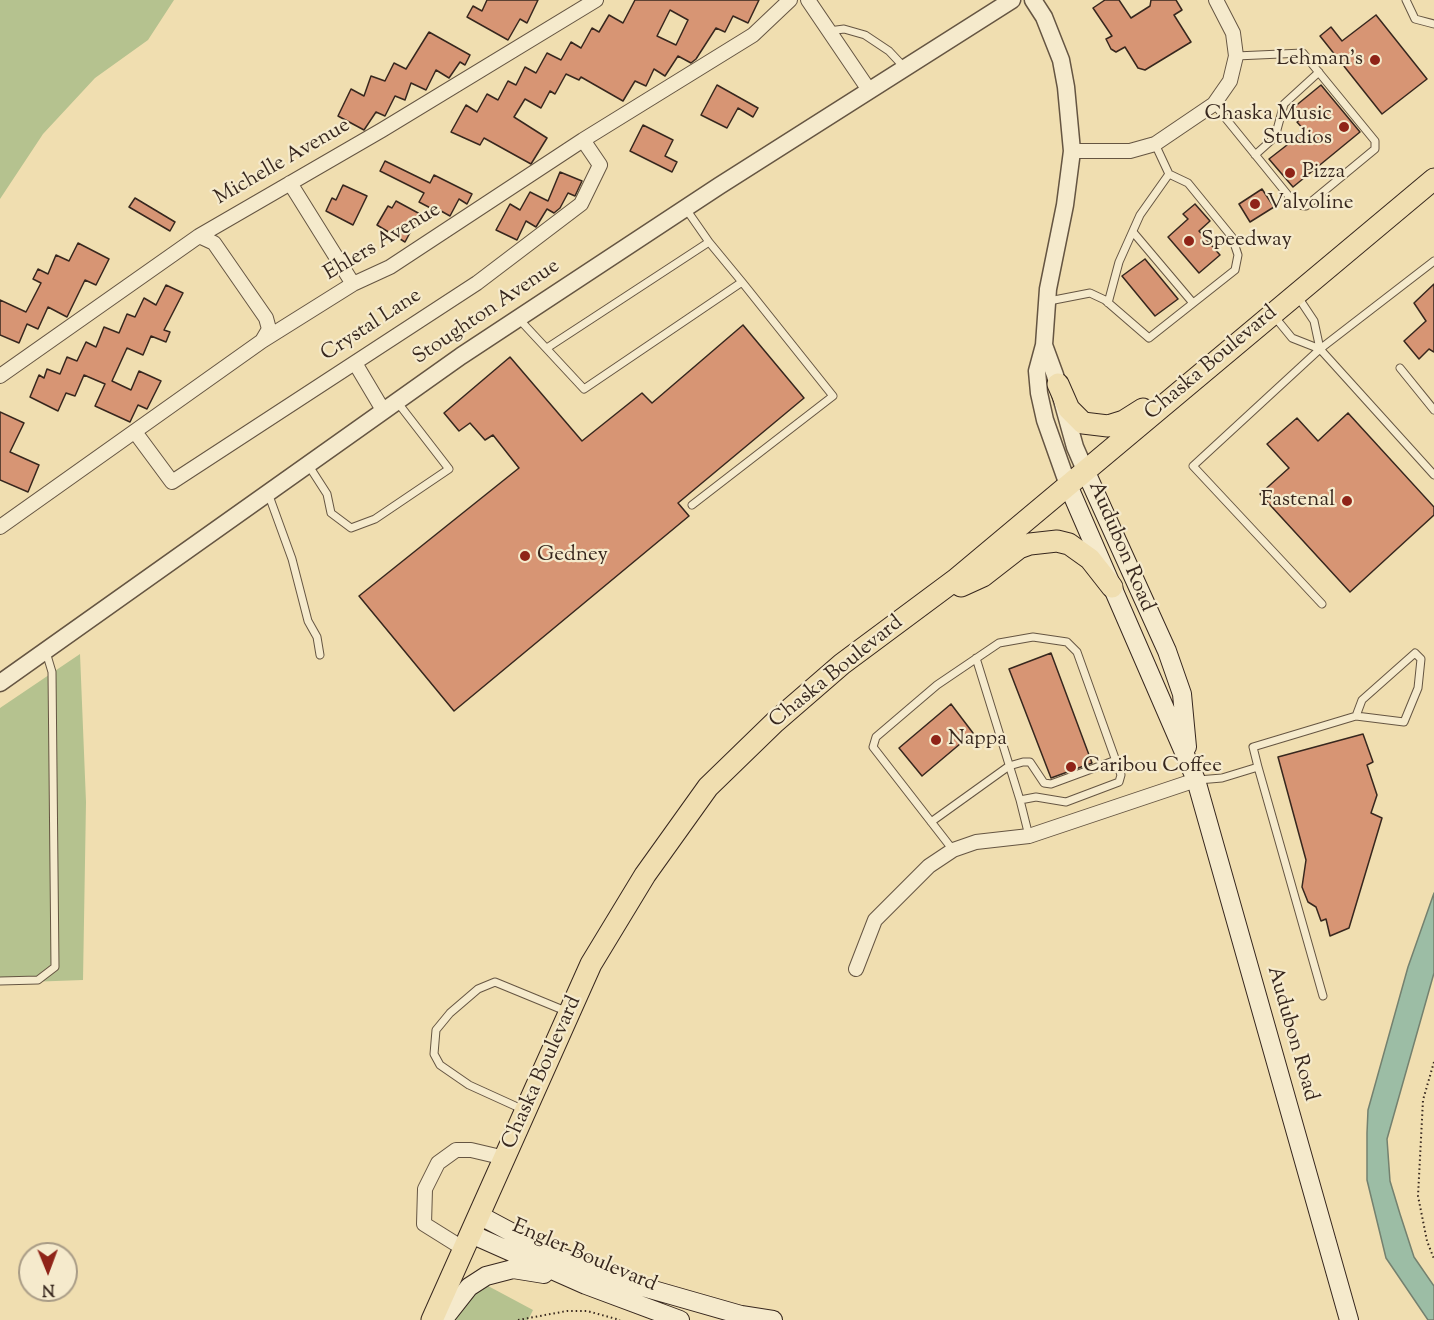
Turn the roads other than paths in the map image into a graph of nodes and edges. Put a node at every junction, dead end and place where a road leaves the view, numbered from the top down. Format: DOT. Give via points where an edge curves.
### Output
graph roads {
  1 [pos="596,0"];
  2 [pos="790,0"];
  3 [pos="808,0"];
  4 [pos="1012,0"];
  5 [pos="1033,0"];
  6 [pos="1216,0"];
  7 [pos="1406,0"];
  8 [pos="1434,24"];
  9 [pos="829,31"];
  10 [pos="1236,56"];
  11 [pos="905,68"];
  12 [pos="1319,72"];
  13 [pos="869,90"];
  14 [pos="1214,105"];
  15 [pos="583,140"];
  16 [pos="1155,144"];
  17 [pos="1072,151"];
  18 [pos="1256,155"];
  19 [pos="1169,174"];
  20 [pos="290,183"];
  21 [pos="1432,184"];
  22 [pos="685,208"];
  23 [pos="1133,232"];
  24 [pos="200,236"];
  25 [pos="709,242"];
  26 [pos="1434,261"];
  27 [pos="742,282"];
  28 [pos="353,284"];
  29 [pos="1296,294"];
  30 [pos="1046,302"];
  31 [pos="1108,303"];
  32 [pos="1194,303"];
  33 [pos="1272,314"];
  34 [pos="518,318"];
  35 [pos="262,342"];
  36 [pos="1044,345"];
  37 [pos="548,348"];
  38 [pos="1320,349"];
  39 [pos="355,363"];
  40 [pos="1400,368"];
  41 [pos="1199,374"];
  42 [pos="0,376"];
  43 [pos="1058,384"];
  44 [pos="390,405"];
  45 [pos="1434,410"];
  46 [pos="135,432"];
  47 [pos="308,464"];
  48 [pos="1085,470"];
  49 [pos="1434,475"];
  50 [pos="1068,485"];
  51 [pos="268,493"];
  52 [pos="692,505"];
  53 [pos="0,527"];
  54 [pos="1112,587"];
  55 [pos="925,602"];
  56 [pos="1322,604"];
  57 [pos="46,651"];
  58 [pos="320,655"];
  59 [pos="976,658"];
  60 [pos="0,683"];
  61 [pos="1356,716"];
  62 [pos="1116,760"];
  63 [pos="1189,760"];
  64 [pos="1010,766"];
  65 [pos="1258,767"];
  66 [pos="1196,780"];
  67 [pos="1020,800"];
  68 [pos="931,822"];
  69 [pos="1029,836"];
  70 [pos="953,850"];
  71 [pos="856,969"];
  72 [pos="0,981"];
  73 [pos="1323,996"];
  74 [pos="570,1012"];
  75 [pos="526,1111"];
  76 [pos="505,1158"];
  77 [pos="472,1233"];
  78 [pos="586,1285"];
  79 [pos="432,1320"];
  80 [pos="443,1320"];
  81 [pos="680,1320"];
  82 [pos="773,1320"];
  83 [pos="1349,1320"];
  1 -- 20 [label="street, Michelle Avenue"];
  2 -- 15 [label="street, Ehlers Avenue" via="753,35"];
  3 -- 9 [label="street"];
  4 -- 11 [label="street, Stoughton Avenue"];
  5 -- 17 [label="street, Audubon Road" via="1061,60"];
  6 -- 10 [label="street" via="1233,33"];
  7 -- 8 [label="lane" via="1415,19"];
  9 -- 11 [label="lane" via="844,29 865,35"];
  9 -- 13 [label="street"];
  10 -- 12 [label="lane" via="1303,53"];
  10 -- 14 [label="street" via="1230,81"];
  11 -- 13 [label="street, Stoughton Avenue"];
  12 -- 18 [label="lane" via="1284,104 1275,137"];
  12 -- 18 [label="lane" via="1375,141 1375,148 1306,206 1296,205"];
  13 -- 22 [label="street, Stoughton Avenue"];
  14 -- 16 [label="street"];
  14 -- 18 [label="lane"];
  15 -- 28 [label="street, Ehlers Avenue" via="390,267"];
  15 -- 39 [label="street, Crystal Lane" via="600,165 581,204 477,283"];
  16 -- 17 [label="street" via="1130,152"];
  16 -- 19 [label="lane"];
  17 -- 30 [label="street, Audubon Road"];
  19 -- 23 [label="lane" via="1140,215"];
  19 -- 32 [label="lane" via="1188,183 1232,237 1238,255 1235,270"];
  20 -- 24 [label="street, Michelle Avenue"];
  20 -- 28 [label="street"];
  21 -- 29 [label="main road, Chaska Boulevard"];
  22 -- 25 [label="lane"];
  22 -- 34 [label="street, Stoughton Avenue"];
  23 -- 31 [label="lane" via="1119,262"];
  23 -- 32 [label="lane"];
  24 -- 35 [label="street" via="214,243 266,318 269,329"];
  24 -- 42 [label="street, Michelle Avenue"];
  25 -- 27 [label="lane"];
  25 -- 37 [label="lane"];
  26 -- 38 [label="lane"];
  27 -- 37 [label="lane" via="584,389"];
  27 -- 52 [label="lane" via="834,396"];
  28 -- 35 [label="street, Ehlers Avenue"];
  29 -- 33 [label="main road, Chaska Boulevard"];
  29 -- 38 [label="lane" via="1314,321"];
  30 -- 31 [label="lane" via="1090,293"];
  30 -- 36 [label="street, Audubon Road"];
  31 -- 32 [label="lane" via="1149,338"];
  33 -- 38 [label="lane" via="1292,338"];
  33 -- 41 [label="main road, Chaska Boulevard"];
  34 -- 37 [label="lane"];
  34 -- 44 [label="street, Stoughton Avenue"];
  35 -- 46 [label="street, Ehlers Avenue"];
  36 -- 43 [label="street, Audubon Road"];
  36 -- 50 [label="street, Audubon Road" via="1037,371 1039,393"];
  38 -- 49 [label="lane"];
  38 -- 56 [label="lane" via="1193,466"];
  39 -- 44 [label="street"];
  39 -- 46 [label="street, Crystal Lane" via="172,482"];
  40 -- 45 [label="lane"];
  41 -- 43 [label="main road" via="1124,421 1108,426 1083,423 1074,416"];
  41 -- 48 [label="main road, Chaska Boulevard"];
  43 -- 48 [label="street, Audubon Road"];
  44 -- 47 [label="street, Stoughton Avenue"];
  44 -- 47 [label="lane" via="449,469 375,519 351,528 331,513 327,494"];
  46 -- 53 [label="street, Ehlers Avenue"];
  47 -- 51 [label="street, Stoughton Avenue"];
  48 -- 50 [label="main road, Chaska Boulevard"];
  48 -- 63 [label="main road, Audubon Road" via="1167,651 1182,694"];
  50 -- 54 [label="main road, Audubon Road"];
  50 -- 55 [label="main road, Chaska Boulevard"];
  51 -- 57 [label="street, Stoughton Avenue"];
  51 -- 58 [label="lane"];
  54 -- 55 [label="main road" via="1079,551 1057,541 1044,541 1019,548 982,576"];
  54 -- 63 [label="main road, Audubon Road" via="1167,718"];
  55 -- 74 [label="main road, Chaska Boulevard" via="842,664 708,787 645,875 591,964"];
  57 -- 60 [label="street, Stoughton Avenue"];
  57 -- 72 [label="lane" via="52,672 55,967 38,980"];
  59 -- 62 [label="lane" via="999,642 1034,637 1067,642 1077,652"];
  59 -- 64 [label="lane"];
  59 -- 68 [label="lane" via="876,737 873,747"];
  61 -- 61 [label="lane" via="1362,700 1415,653 1421,659 1418,688 1404,722"];
  61 -- 65 [label="lane" via="1254,747"];
  62 -- 64 [label="lane" via="1051,784 1044,783 1030,762"];
  62 -- 67 [label="lane" via="1119,782 1066,802 1036,797"];
  63 -- 66 [label="main road, Audubon Road"];
  64 -- 67 [label="lane"];
  64 -- 68 [label="lane"];
  65 -- 66 [label="lane" via="1222,778"];
  65 -- 73 [label="lane"];
  66 -- 69 [label="street"];
  66 -- 83 [label="main road, Audubon Road"];
  67 -- 69 [label="lane"];
  68 -- 70 [label="lane"];
  69 -- 70 [label="street" via="976,842"];
  70 -- 71 [label="street" via="928,866 874,920"];
  74 -- 75 [label="main road, Chaska Boulevard"];
  74 -- 75 [label="lane" via="495,982 478,989 436,1030 434,1054 440,1065 469,1085"];
  75 -- 76 [label="main road, Chaska Boulevard"];
  76 -- 77 [label="main road, Chaska Boulevard"];
  76 -- 77 [label="street" via="456,1150 438,1163 425,1189 424,1224"];
  77 -- 78 [label="main road, Engler Boulevard"];
  77 -- 79 [label="main road, Chaska Boulevard"];
  77 -- 82 [label="main road" via="552,1254 636,1285 719,1309"];
  78 -- 80 [label="main road" via="525,1269 502,1270 469,1287"];
  78 -- 81 [label="main road, Engler Boulevard"];
}
